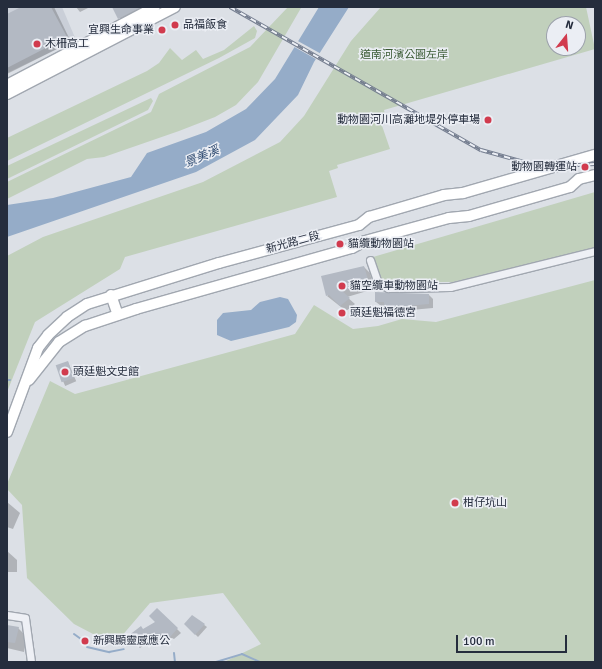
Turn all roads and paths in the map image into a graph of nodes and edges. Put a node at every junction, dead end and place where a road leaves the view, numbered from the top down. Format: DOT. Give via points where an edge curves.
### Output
graph roads {
  1 [pos="155,7"];
  2 [pos="173,8"];
  3 [pos="7,85"];
  4 [pos="7,94"];
  5 [pos="595,155"];
  6 [pos="595,175"];
  7 [pos="595,251"];
  8 [pos="370,260"];
  9 [pos="111,295"];
  10 [pos="118,315"];
  11 [pos="28,382"];
  12 [pos="7,432"];
  13 [pos="7,615"];
  14 [pos="31,662"];
  1 -- 3 [label="street"];
  2 -- 4 [label="street"];
  5 -- 9 [label="street, 新光路二段" via="463,193 444,195 369,217 359,225"];
  6 -- 10 [label="street, 新光路二段" via="579,180 570,187 469,216 449,218 365,241 352,248 276,271 248,276"];
  7 -- 8 [label="street" via="450,287 388,288 378,283"];
  9 -- 10 [label="street"];
  9 -- 11 [label="street, 新光路二段" via="87,304 67,317 48,335 31,362"];
  10 -- 11 [label="street, 新光路二段" via="85,326 59,342"];
  11 -- 12 [label="street, 新光路二段"];
  13 -- 14 [label="street" via="25,618"];
}
